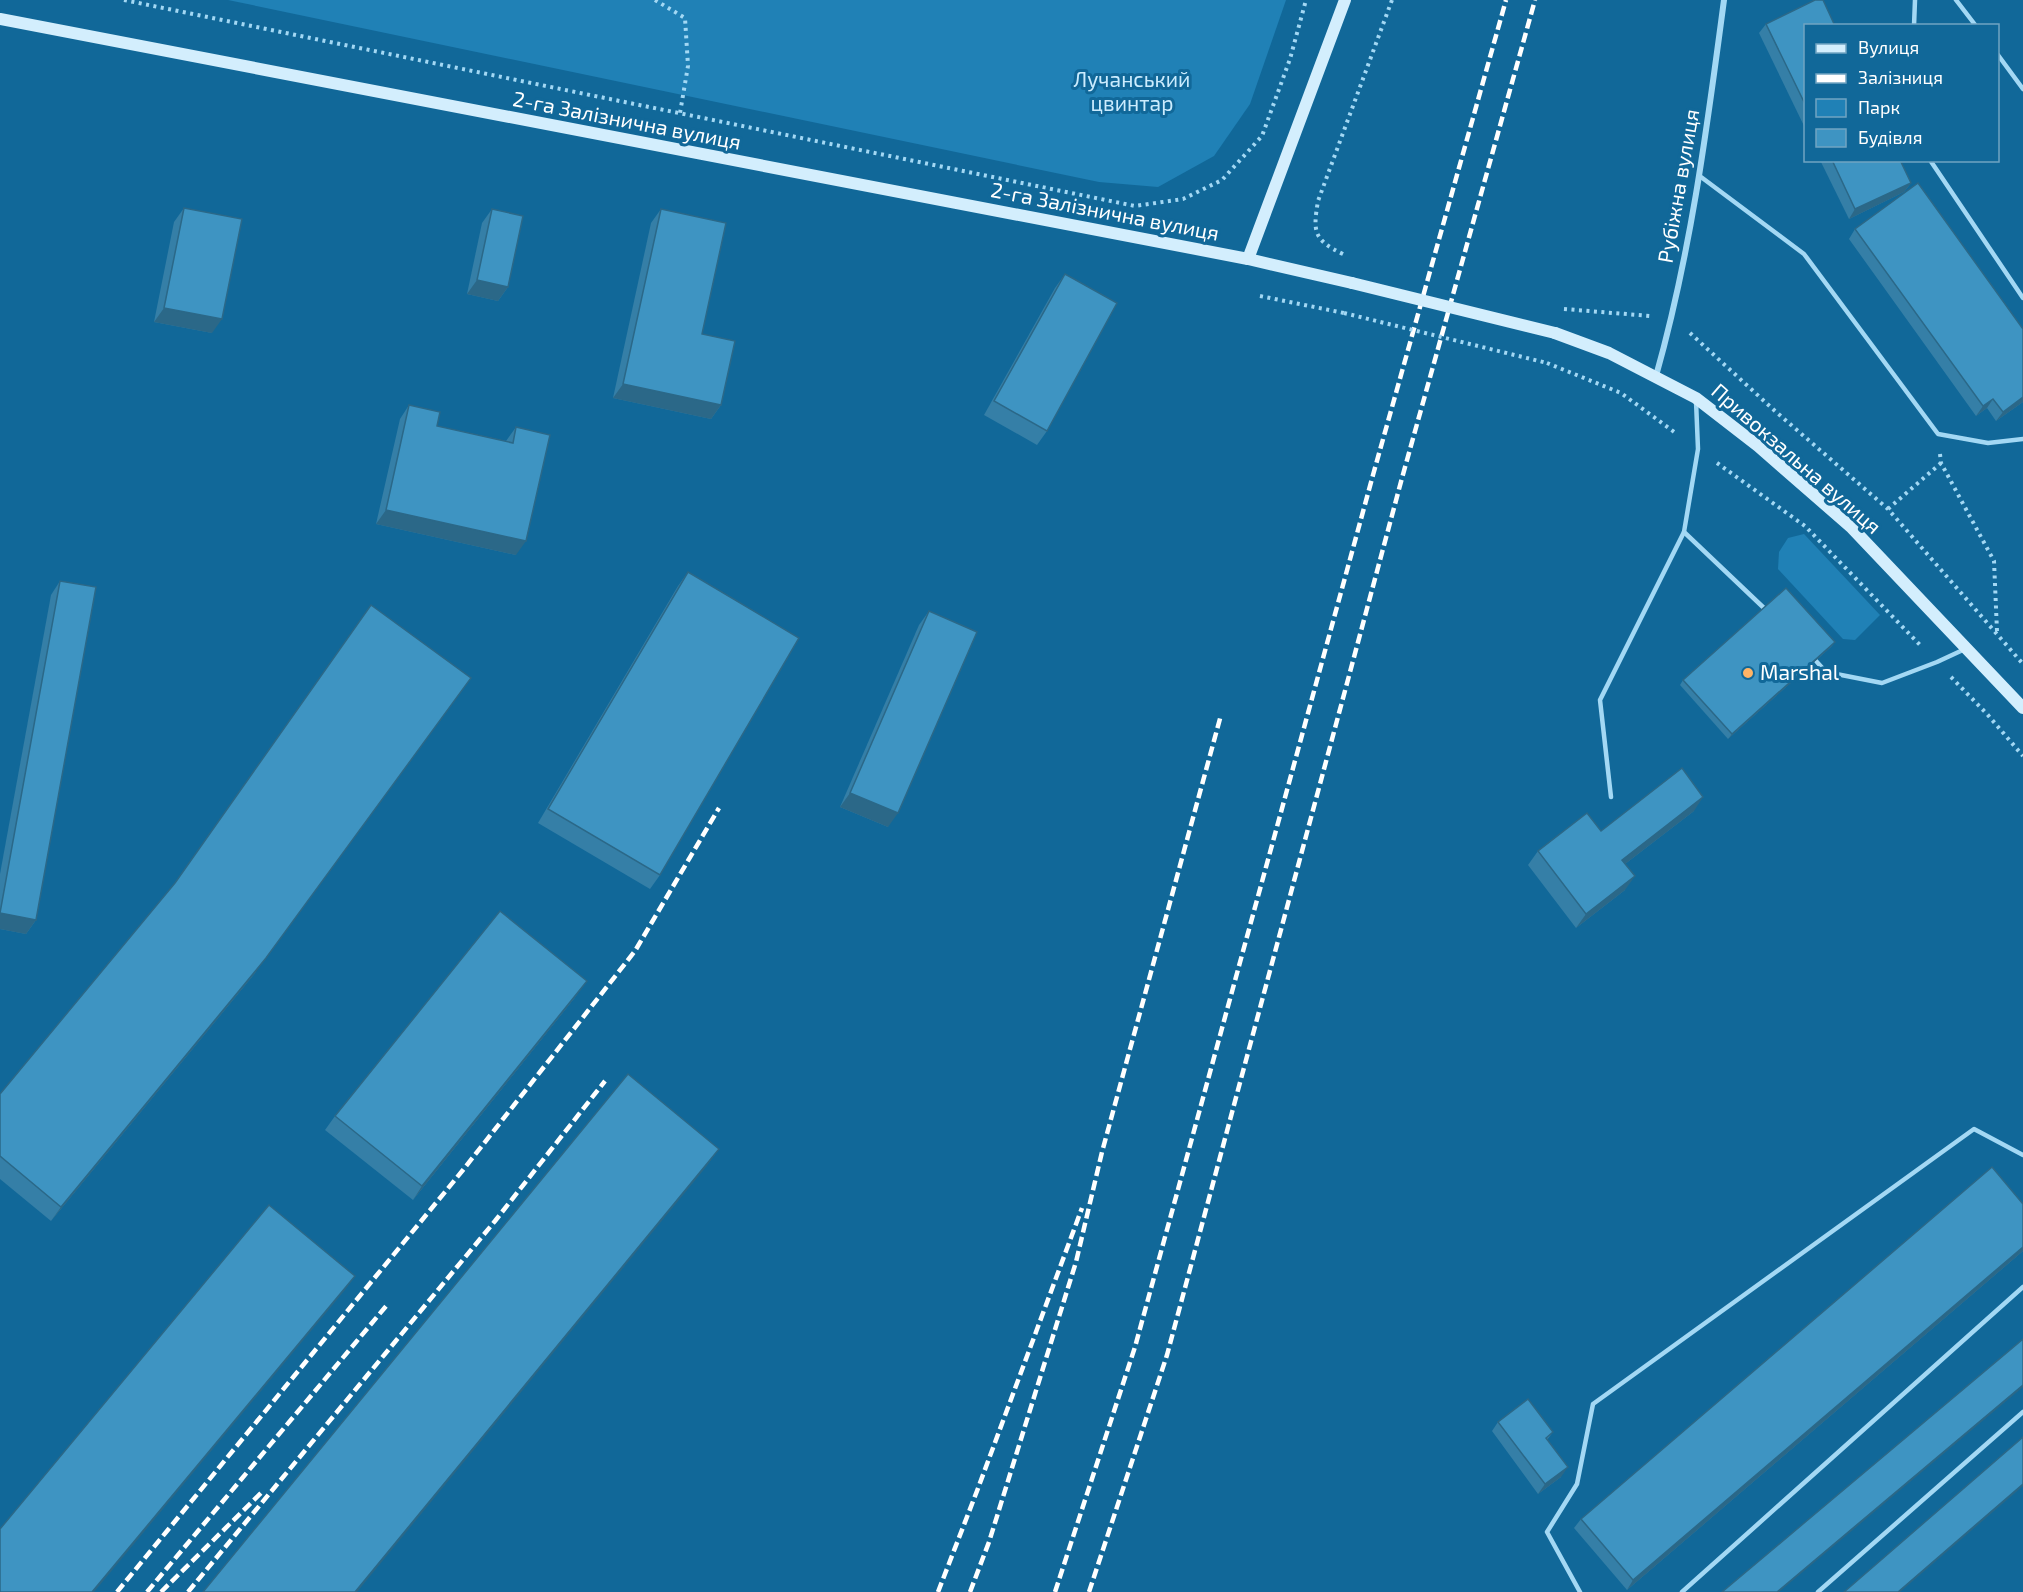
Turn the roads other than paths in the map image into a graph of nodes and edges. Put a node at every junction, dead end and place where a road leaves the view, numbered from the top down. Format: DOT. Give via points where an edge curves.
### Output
graph roads {
  1 [pos="1345,0"];
  2 [pos="1724,0"];
  3 [pos="1916,0"];
  4 [pos="1956,0"];
  5 [pos="0,19"];
  6 [pos="1914,24"];
  7 [pos="1974,24"];
  8 [pos="1999,56"];
  9 [pos="2023,89"];
  10 [pos="1931,162"];
  11 [pos="1701,177"];
  12 [pos="1248,259"];
  13 [pos="2023,298"];
  14 [pos="1656,376"];
  15 [pos="1696,398"];
  16 [pos="2023,439"];
  17 [pos="1684,532"];
  18 [pos="1765,609"];
  19 [pos="1966,648"];
  20 [pos="1816,661"];
  21 [pos="2023,708"];
  22 [pos="1611,797"];
  23 [pos="2023,1155"];
  24 [pos="2023,1287"];
  25 [pos="2023,1412"];
  26 [pos="1580,1592"];
  27 [pos="1682,1592"];
  28 [pos="1818,1592"];
  1 -- 12 [label="street"];
  2 -- 11 [label="street, Рубіжна вулиця"];
  3 -- 6 [label="lane"];
  4 -- 7 [label="lane"];
  5 -- 12 [label="street, 2-га Залізнична вулиця"];
  8 -- 9 [label="lane"];
  10 -- 13 [label="lane"];
  11 -- 14 [label="street, Рубіжна вулиця" via="1673,317"];
  11 -- 16 [label="lane" via="1804,254 1938,434 1988,443"];
  12 -- 14 [label="street, Привокзальна вулиця, bridge" via="1555,333 1609,352"];
  14 -- 15 [label="street, Привокзальна вулиця"];
  15 -- 17 [label="lane" via="1698,449"];
  15 -- 19 [label="street, Привокзальна вулиця" via="1852,528"];
  17 -- 18 [label="lane"];
  17 -- 22 [label="lane" via="1599,700"];
  19 -- 20 [label="lane" via="1882,683 1826,672"];
  19 -- 21 [label="street, Привокзальна вулиця"];
  23 -- 26 [label="lane" via="1974,1129 1593,1404 1577,1484 1547,1532"];
  24 -- 27 [label="lane"];
  25 -- 28 [label="lane"];
}
